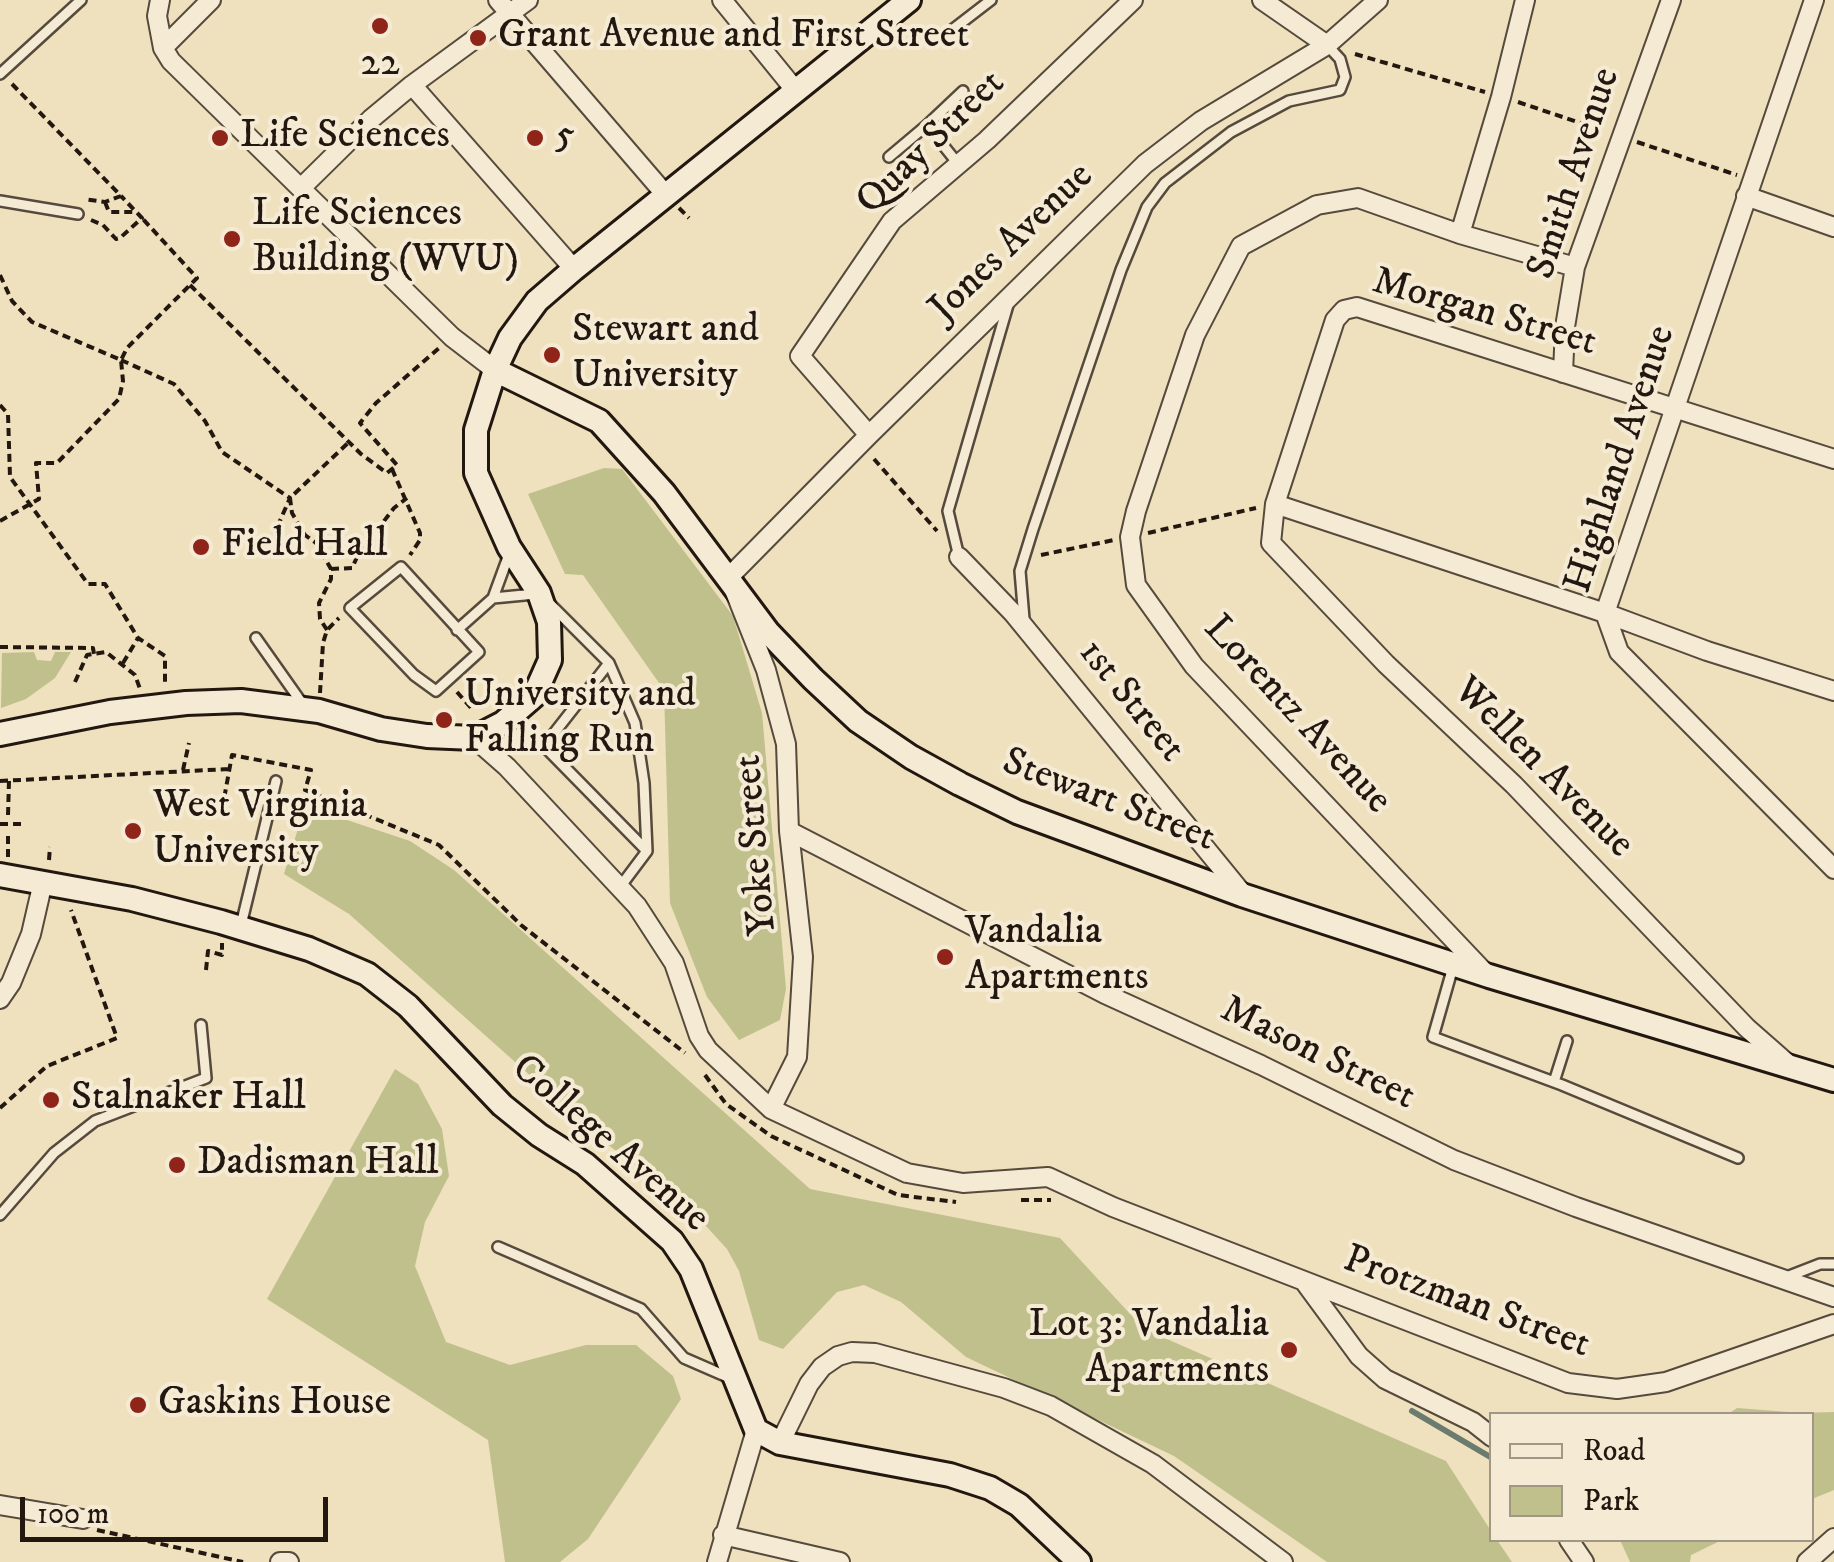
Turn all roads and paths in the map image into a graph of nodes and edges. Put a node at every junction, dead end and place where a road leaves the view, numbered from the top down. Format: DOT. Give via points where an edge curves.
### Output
graph roads {
  1 [pos="80,0"];
  2 [pos="160,0"];
  3 [pos="211,0"];
  4 [pos="528,0"];
  5 [pos="722,0"];
  6 [pos="909,0"];
  7 [pos="991,0"];
  8 [pos="1133,0"];
  9 [pos="1262,0"];
  10 [pos="1378,0"];
  11 [pos="1525,0"];
  12 [pos="1671,0"];
  13 [pos="1814,0"];
  14 [pos="505,7"];
  15 [pos="952,30"];
  16 [pos="1327,45"];
  17 [pos="163,48"];
  18 [pos="0,73"];
  19 [pos="412,85"];
  20 [pos="796,91"];
  21 [pos="963,91"];
  22 [pos="1502,97"];
  23 [pos="927,124"];
  24 [pos="1624,138"];
  25 [pos="889,157"];
  26 [pos="959,165"];
  27 [pos="301,188"];
  28 [pos="1749,188"];
  29 [pos="666,194"];
  30 [pos="70,196"];
  31 [pos="122,196"];
  32 [pos="0,200"];
  33 [pos="106,202"];
  34 [pos="136,212"];
  35 [pos="78,214"];
  36 [pos="142,218"];
  37 [pos="103,226"];
  38 [pos="1834,226"];
  39 [pos="1460,234"];
  40 [pos="1575,267"];
  41 [pos="574,269"];
  42 [pos="0,276"];
  43 [pos="190,285"];
  44 [pos="1011,296"];
  45 [pos="452,337"];
  46 [pos="121,360"];
  47 [pos="494,370"];
  48 [pos="1563,373"];
  49 [pos="0,405"];
  50 [pos="1674,406"];
  51 [pos="864,440"];
  52 [pos="349,442"];
  53 [pos="1834,458"];
  54 [pos="392,468"];
  55 [pos="290,498"];
  56 [pos="407,498"];
  57 [pos="30,504"];
  58 [pos="1275,504"];
  59 [pos="0,522"];
  60 [pos="305,535"];
  61 [pos="1130,537"];
  62 [pos="510,547"];
  63 [pos="1045,552"];
  64 [pos="959,557"];
  65 [pos="401,567"];
  66 [pos="331,568"];
  67 [pos="730,577"];
  68 [pos="539,593"];
  69 [pos="493,598"];
  70 [pos="350,608"];
  71 [pos="1605,613"];
  72 [pos="1024,627"];
  73 [pos="327,630"];
  74 [pos="457,630"];
  75 [pos="138,638"];
  76 [pos="256,638"];
  77 [pos="0,647"];
  78 [pos="94,654"];
  79 [pos="123,663"];
  80 [pos="609,663"];
  81 [pos="75,682"];
  82 [pos="446,682"];
  83 [pos="165,686"];
  84 [pos="140,689"];
  85 [pos="1834,690"];
  86 [pos="472,708"];
  87 [pos="312,710"];
  88 [pos="0,734"];
  89 [pos="474,738"];
  90 [pos="190,744"];
  91 [pos="228,769"];
  92 [pos="182,770"];
  93 [pos="0,781"];
  94 [pos="9,781"];
  95 [pos="276,781"];
  96 [pos="222,810"];
  97 [pos="8,815"];
  98 [pos="0,824"];
  99 [pos="25,824"];
  100 [pos="789,830"];
  101 [pos="8,836"];
  102 [pos="50,847"];
  103 [pos="647,851"];
  104 [pos="4,868"];
  105 [pos="1834,869"];
  106 [pos="46,876"];
  107 [pos="620,887"];
  108 [pos="1242,894"];
  109 [pos="68,901"];
  110 [pos="231,933"];
  111 [pos="1454,965"];
  112 [pos="206,970"];
  113 [pos="1488,976"];
  114 [pos="0,999"];
  115 [pos="202,1025"];
  116 [pos="1567,1041"];
  117 [pos="692,1058"];
  118 [pos="1794,1069"];
  119 [pos="704,1074"];
  120 [pos="1834,1080"];
  121 [pos="1554,1082"];
  122 [pos="0,1108"];
  123 [pos="770,1109"];
  124 [pos="1738,1158"];
  125 [pos="1007,1200"];
  126 [pos="1051,1200"];
  127 [pos="971,1202"];
  128 [pos="0,1215"];
  129 [pos="498,1247"];
  130 [pos="1834,1264"];
  131 [pos="1783,1278"];
  132 [pos="1306,1283"];
  133 [pos="1834,1297"];
  134 [pos="1834,1324"];
  135 [pos="733,1379"];
  136 [pos="756,1430"];
  137 [pos="1489,1435"];
  138 [pos="780,1443"];
  139 [pos="0,1505"];
  140 [pos="88,1524"];
  141 [pos="723,1535"];
  142 [pos="1834,1538"];
  143 [pos="244,1562"];
  144 [pos="280,1562"];
  145 [pos="289,1562"];
  146 [pos="718,1562"];
  147 [pos="840,1562"];
  148 [pos="1078,1562"];
  149 [pos="1283,1562"];
  150 [pos="1808,1562"];
  1 -- 18 [label="lane"];
  2 -- 17 [label="street"];
  3 -- 17 [label="street"];
  4 -- 14 [label="street"];
  5 -- 20 [label="street"];
  6 -- 20 [label="street"];
  7 -- 15 [label="lane"];
  8 -- 26 [label="street, Quay Street"];
  9 -- 16 [label="street"];
  10 -- 16 [label="street, Jones Avenue"];
  11 -- 22 [label="street"];
  12 -- 24 [label="street, Smith Avenue"];
  13 -- 28 [label="street, Highland Avenue"];
  14 -- 19 [label="street"];
  14 -- 29 [label="street"];
  16 -- 22 [label="path"];
  16 -- 44 [label="street, Jones Avenue" via="1201,121 1145,164"];
  16 -- 72 [label="lane" via="1345,77 1340,90 1290,102 1231,132 1164,183 1147,207 1032,529 1020,571"];
  17 -- 27 [label="street"];
  18 -- 31 [label="path"];
  19 -- 27 [label="street"];
  19 -- 41 [label="street"];
  20 -- 29 [label="street"];
  21 -- 23 [label="lane"];
  22 -- 24 [label="path"];
  22 -- 39 [label="street"];
  23 -- 25 [label="lane"];
  23 -- 26 [label="lane"];
  24 -- 28 [label="path"];
  24 -- 40 [label="street, Smith Avenue"];
  26 -- 51 [label="street, Quay Street" via="892,221 800,356"];
  27 -- 45 [label="street"];
  28 -- 38 [label="street"];
  28 -- 50 [label="street, Highland Avenue"];
  29 -- 41 [label="street"];
  30 -- 33 [label="path"];
  31 -- 33 [label="path"];
  31 -- 34 [label="path"];
  32 -- 35 [label="lane"];
  33 -- 34 [label="path" via="109,212"];
  34 -- 36 [label="path"];
  36 -- 37 [label="path" via="116,239"];
  36 -- 43 [label="path" via="196,278"];
  39 -- 40 [label="street, Lorentz Avenue"];
  39 -- 61 [label="street, Lorentz Avenue" via="1358,198 1317,205 1241,246 1195,335"];
  40 -- 48 [label="street, Smith Avenue"];
  41 -- 47 [label="street" via="538,301"];
  42 -- 46 [label="path" via="32,322"];
  43 -- 46 [label="path"];
  43 -- 52 [label="path"];
  44 -- 51 [label="street, Jones Avenue"];
  44 -- 64 [label="lane" via="948,511"];
  45 -- 47 [label="street"];
  45 -- 54 [label="path" via="360,423 397,464"];
  46 -- 55 [label="path" via="174,384 222,452"];
  46 -- 57 [label="path" via="119,399 57,463 36,463 39,500"];
  47 -- 62 [label="street" via="476,430 476,472"];
  47 -- 67 [label="street, Stewart Street" via="599,422"];
  48 -- 50 [label="street, Morgan Street"];
  48 -- 58 [label="street, Morgan Street" via="1356,307 1344,310"];
  49 -- 57 [label="path" via="8,414 10,476"];
  50 -- 53 [label="street, Morgan Street"];
  50 -- 71 [label="street, Highland Avenue"];
  51 -- 64 [label="path"];
  51 -- 67 [label="street, Jones Avenue"];
  52 -- 54 [label="path" via="387,473"];
  52 -- 55 [label="path"];
  54 -- 56 [label="path"];
  55 -- 60 [label="path"];
  55 -- 60 [label="path" via="278,539 292,546"];
  56 -- 65 [label="path" via="420,540"];
  56 -- 66 [label="path" via="352,568"];
  57 -- 59 [label="path"];
  57 -- 75 [label="path" via="88,584 105,584"];
  58 -- 61 [label="path"];
  58 -- 71 [label="street"];
  58 -- 118 [label="street, Wellen Avenue" via="1272,543 1284,560"];
  60 -- 66 [label="path"];
  61 -- 63 [label="path"];
  61 -- 113 [label="street, Lorentz Avenue" via="1136,585 1194,666"];
  62 -- 68 [label="street"];
  62 -- 69 [label="lane"];
  64 -- 72 [label="street, 1st Street"];
  65 -- 70 [label="lane"];
  65 -- 74 [label="lane"];
  66 -- 73 [label="path" via="318,603"];
  67 -- 100 [label="street, Yoke Street" via="786,744"];
  67 -- 108 [label="street, Stewart Street" via="812,679 911,757 1017,812"];
  68 -- 69 [label="lane"];
  68 -- 80 [label="lane"];
  68 -- 89 [label="street" via="550,660 534,696"];
  69 -- 74 [label="lane"];
  70 -- 73 [label="path"];
  70 -- 82 [label="lane" via="414,675 436,691"];
  71 -- 85 [label="street"];
  71 -- 105 [label="street, Highland Avenue" via="1619,652"];
  72 -- 108 [label="street, 1st Street"];
  73 -- 87 [label="path"];
  74 -- 82 [label="lane" via="478,652"];
  75 -- 79 [label="path"];
  75 -- 83 [label="path" via="165,656"];
  76 -- 87 [label="lane"];
  77 -- 78 [label="path" via="93,648"];
  78 -- 79 [label="path" via="106,652"];
  78 -- 81 [label="path" via="87,655"];
  79 -- 84 [label="path"];
  80 -- 103 [label="lane" via="635,723"];
  80 -- 103 [label="lane" via="544,746"];
  82 -- 86 [label="path"];
  87 -- 88 [label="street" via="241,700 186,702"];
  87 -- 89 [label="street" via="382,729"];
  89 -- 107 [label="street, Protzman Street"];
  90 -- 92 [label="path"];
  91 -- 92 [label="path"];
  91 -- 96 [label="path"];
  91 -- 117 [label="path" via="232,755 311,770 306,790 439,844 522,924"];
  92 -- 94 [label="path"];
  93 -- 94 [label="path"];
  94 -- 97 [label="path"];
  95 -- 110 [label="lane"];
  98 -- 99 [label="path"];
  100 -- 123 [label="street, Yoke Street" via="803,957 797,1057"];
  100 -- 131 [label="street, Mason Street" via="1104,994 1454,1160"];
  101 -- 104 [label="path"];
  102 -- 106 [label="path"];
  103 -- 107 [label="lane"];
  104 -- 106 [label="street, College Avenue"];
  106 -- 110 [label="street, College Avenue"];
  106 -- 114 [label="street" via="31,934"];
  107 -- 123 [label="street, Protzman Street" via="674,963 698,1036"];
  108 -- 111 [label="street, Stewart Street"];
  109 -- 122 [label="path" via="118,1038 47,1066"];
  110 -- 112 [label="path" via="222,955 208,952"];
  110 -- 135 [label="street, College Avenue" via="309,949 367,974 408,1006 502,1106 585,1164 672,1242 691,1269"];
  111 -- 113 [label="street, Stewart Street"];
  111 -- 121 [label="lane" via="1433,1037"];
  113 -- 118 [label="street, Stewart Street"];
  115 -- 128 [label="lane" via="206,1078 95,1121 54,1154"];
  116 -- 121 [label="lane"];
  118 -- 120 [label="street, Stewart Street"];
  119 -- 127 [label="path" via="726,1104 772,1136 846,1172 898,1195"];
  121 -- 124 [label="lane"];
  123 -- 132 [label="street, Protzman Street" via="907,1172 963,1183 1048,1178"];
  125 -- 126 [label="path"];
  129 -- 135 [label="lane" via="641,1309 684,1358"];
  130 -- 131 [label="lane"];
  131 -- 133 [label="street, Mason Street"];
  132 -- 134 [label="street, Protzman Street" via="1568,1384 1617,1389 1666,1382"];
  132 -- 137 [label="street" via="1358,1356 1385,1379"];
  135 -- 136 [label="street, College Avenue"];
  136 -- 138 [label="street"];
  136 -- 141 [label="street"];
  138 -- 148 [label="street" via="990,1488 1020,1504"];
  138 -- 149 [label="street" via="822,1366 852,1352 875,1353 1051,1406 1153,1464"];
  139 -- 140 [label="street"];
  140 -- 143 [label="path"];
  141 -- 146 [label="street"];
  141 -- 147 [label="street"];
  142 -- 150 [label="street"];
  144 -- 145 [label="street"];
}
